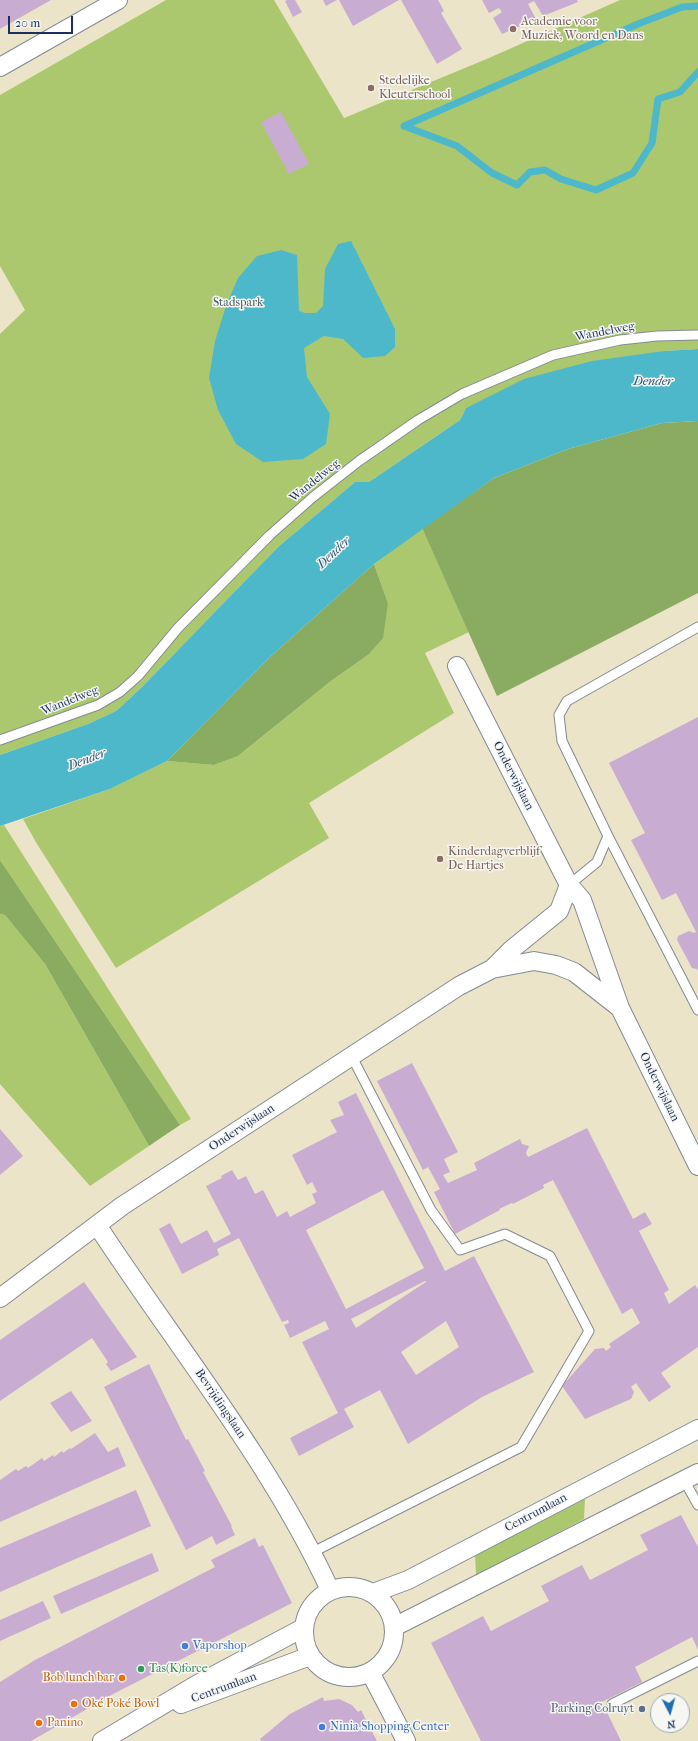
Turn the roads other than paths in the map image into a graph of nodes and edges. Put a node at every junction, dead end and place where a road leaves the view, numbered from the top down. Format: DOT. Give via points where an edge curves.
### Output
graph roads {
  1 [pos="118,0"];
  2 [pos="0,67"];
  3 [pos="698,335"];
  4 [pos="698,627"];
  5 [pos="457,666"];
  6 [pos="0,740"];
  7 [pos="608,836"];
  8 [pos="569,885"];
  9 [pos="492,969"];
  10 [pos="620,1008"];
  11 [pos="698,1010"];
  12 [pos="352,1057"];
  13 [pos="698,1166"];
  14 [pos="97,1225"];
  15 [pos="0,1298"];
  16 [pos="698,1429"];
  17 [pos="691,1476"];
  18 [pos="698,1504"];
  19 [pos="311,1554"];
  20 [pos="330,1590"];
  21 [pos="373,1593"];
  22 [pos="394,1627"];
  23 [pos="303,1628"];
  24 [pos="310,1656"];
  25 [pos="698,1662"];
  26 [pos="370,1672"];
  27 [pos="612,1704"];
  28 [pos="137,1720"];
  29 [pos="102,1741"];
  30 [pos="406,1741"];
  1 -- 2 [label="street"];
  3 -- 6 [label="lane, Wandelweg" via="620,340 553,355 462,394 418,420 359,461 308,502 265,540 178,628 138,676 120,692 98,705"];
  4 -- 7 [label="lane" via="567,701 559,715 562,741"];
  5 -- 8 [label="street, Onderwijslaan"];
  7 -- 8 [label="lane" via="597,862"];
  7 -- 11 [label="lane"];
  8 -- 9 [label="street, Onderwijslaan" via="559,911"];
  8 -- 10 [label="street, Onderwijslaan" via="582,900"];
  9 -- 10 [label="street, Onderwijslaan" via="534,962 556,965 574,972"];
  9 -- 12 [label="street, Onderwijslaan" via="460,986"];
  10 -- 13 [label="street, Onderwijslaan"];
  12 -- 14 [label="street, Onderwijslaan" via="122,1206"];
  12 -- 19 [label="lane" via="431,1210 460,1250 505,1234 550,1256 589,1331 521,1447"];
  14 -- 15 [label="street, Onderwijslaan"];
  14 -- 19 [label="street, Bevrijdingslaan" via="221,1403 290,1514"];
  16 -- 21 [label="street, Centrumlaan" via="408,1580"];
  17 -- 18 [label="lane"];
  17 -- 22 [label="street"];
  19 -- 20 [label="street, Bevrijdingslaan"];
  20 -- 21 [label="street" via="355,1586"];
  20 -- 23 [label="street" via="313,1603 306,1615"];
  21 -- 22 [label="street" via="384,1602 391,1614"];
  22 -- 26 [label="street" via="392,1645 387,1656"];
  23 -- 24 [label="street" via="304,1643"];
  23 -- 28 [label="street, Centrumlaan"];
  24 -- 26 [label="street" via="321,1668 332,1674 352,1677"];
  24 -- 28 [label="street, Centrumlaan"];
  25 -- 27 [label="lane"];
  26 -- 30 [label="street"];
  28 -- 29 [label="street, Centrumlaan"];
}
